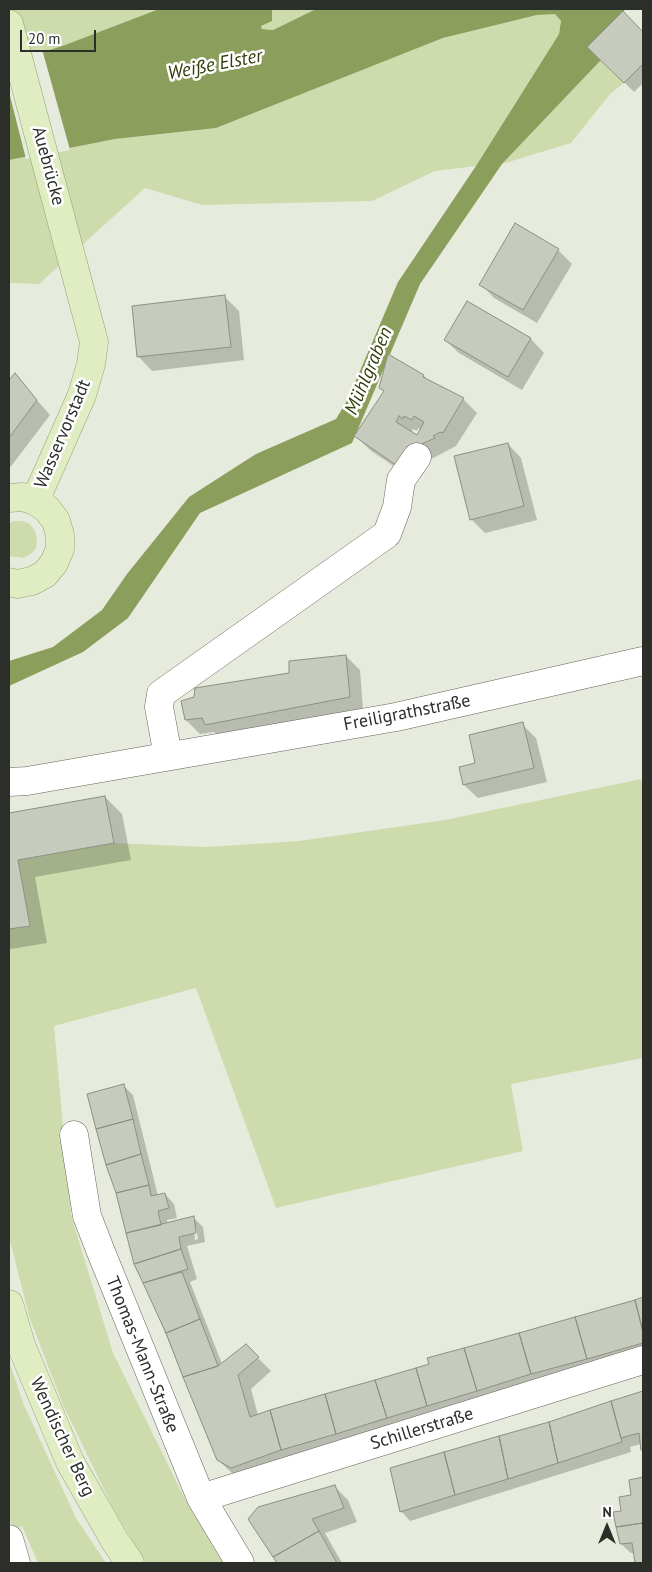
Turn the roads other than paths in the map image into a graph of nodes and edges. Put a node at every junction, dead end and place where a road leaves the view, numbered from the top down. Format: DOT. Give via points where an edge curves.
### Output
graph roads {
  1 [pos="9,24"];
  2 [pos="86,308"];
  3 [pos="417,457"];
  4 [pos="22,499"];
  5 [pos="9,582"];
  6 [pos="643,661"];
  7 [pos="168,756"];
  8 [pos="9,782"];
  9 [pos="74,1135"];
  10 [pos="9,1304"];
  11 [pos="643,1360"];
  12 [pos="201,1498"];
  13 [pos="9,1539"];
  14 [pos="16,1563"];
  15 [pos="130,1563"];
  16 [pos="240,1563"];
  1 -- 2 [label="main road, Auebrücke"];
  2 -- 4 [label="main road, Wasservorstadt" via="94,342 88,378"];
  3 -- 7 [label="street" via="401,480 397,507 387,534 161,694 159,707"];
  4 -- 5 [label="main road" via="47,509 56,520 60,549 45,574 32,581"];
  6 -- 7 [label="street, Freiligrathstraße" via="396,717"];
  7 -- 8 [label="street, Freiligrathstraße" via="27,782"];
  9 -- 12 [label="street, Thomas-Mann-Straße" via="87,1216"];
  10 -- 15 [label="main road, Wendischer Berg" via="21,1345 70,1462 114,1541"];
  11 -- 12 [label="street, Schillerstraße"];
  12 -- 16 [label="street, Thomas-Mann-Straße"];
  13 -- 14 [label="street"];
}
